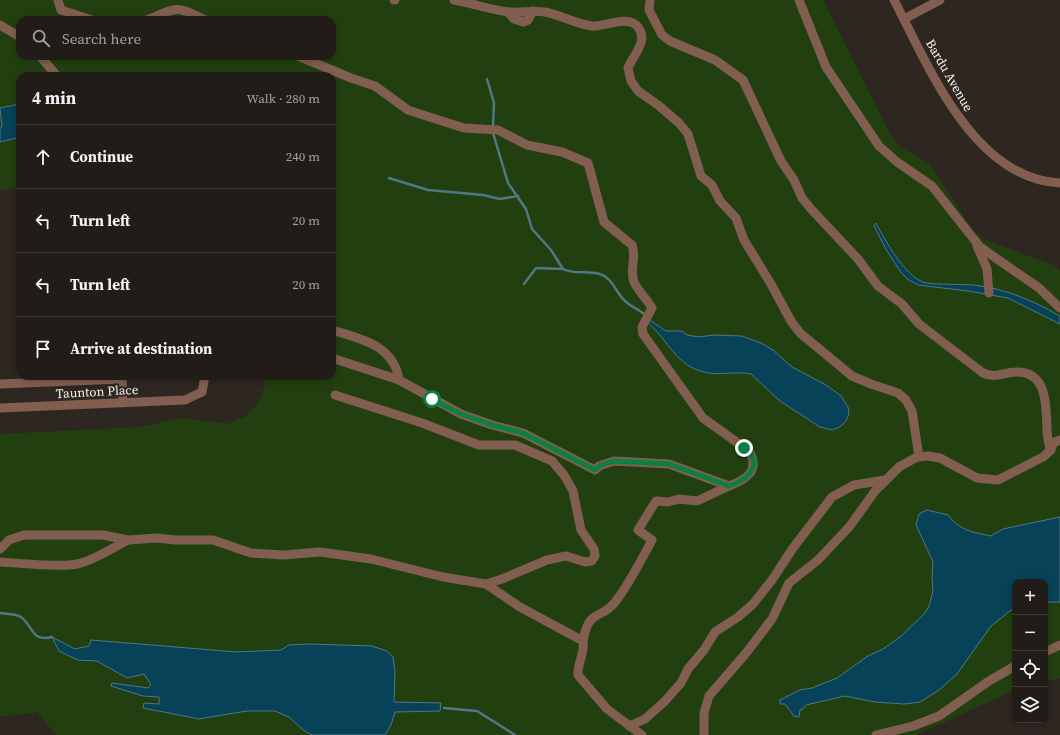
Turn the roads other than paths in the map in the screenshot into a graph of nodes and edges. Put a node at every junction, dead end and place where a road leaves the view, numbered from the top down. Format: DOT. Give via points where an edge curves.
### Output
graph roads {
  1 [pos="58,0"];
  2 [pos="454,0"];
  3 [pos="650,0"];
  4 [pos="799,0"];
  5 [pos="894,0"];
  6 [pos="940,0"];
  7 [pos="61,10"];
  8 [pos="62,16"];
  9 [pos="80,16"];
  10 [pos="156,16"];
  11 [pos="197,16"];
  12 [pos="904,19"];
  13 [pos="0,25"];
  14 [pos="16,35"];
  15 [pos="43,60"];
  16 [pos="308,60"];
  17 [pos="54,72"];
  18 [pos="1060,183"];
  19 [pos="974,239"];
  20 [pos="989,291"];
  21 [pos="1060,308"];
  22 [pos="336,331"];
  23 [pos="336,359"];
  24 [pos="81,380"];
  25 [pos="122,380"];
  26 [pos="204,380"];
  27 [pos="399,380"];
  28 [pos="0,384"];
  29 [pos="335,395"];
  30 [pos="122,402"];
  31 [pos="0,408"];
  32 [pos="1060,440"];
  33 [pos="1050,450"];
  34 [pos="919,457"];
  35 [pos="885,480"];
  36 [pos="729,486"];
  37 [pos="128,540"];
  38 [pos="0,549"];
  39 [pos="0,562"];
  40 [pos="486,584"];
  41 [pos="584,642"];
  42 [pos="1060,645"];
  43 [pos="1047,651"];
  44 [pos="1012,668"];
  45 [pos="629,726"];
  46 [pos="642,735"];
  47 [pos="704,735"];
  48 [pos="876,735"];
  1 -- 7 [label="street"];
  2 -- 34 [label="street" via="508,12 546,12 593,26 630,21 638,25 642,38 641,45 628,68 631,81 638,91 679,123 688,134 701,176 712,185 720,201 736,218 744,240 790,321 800,333 852,376 898,393 906,400 912,411"];
  3 -- 33 [label="street" via="648,10 662,35 670,41 715,60 743,80 781,161 802,198 858,259 878,286 902,304 918,324 983,373 991,377 1016,372 1026,374 1041,385 1045,399"];
  4 -- 19 [label="street" via="826,67 878,146 932,186"];
  5 -- 12 [label="street, Bardu Avenue"];
  6 -- 12 [label="street"];
  7 -- 8 [label="street"];
  7 -- 9 [label="street"];
  10 -- 11 [label="street" via="175,8"];
  12 -- 18 [label="street, Bardu Avenue" via="948,102 969,131 1014,168 1039,180"];
  13 -- 14 [label="street"];
  15 -- 17 [label="street"];
  16 -- 36 [label="street" via="375,86 408,110 464,128 504,131 527,145 562,152 588,163 604,222 634,249 634,282 652,308 642,327 643,334 703,418 749,451 752,456 753,465 749,475 741,482"];
  19 -- 20 [label="street" via="980,250"];
  19 -- 21 [label="street" via="980,247 1039,288"];
  22 -- 27 [label="street" via="363,339 386,354 395,363"];
  23 -- 27 [label="street"];
  24 -- 28 [label="street, Taunton Place"];
  25 -- 30 [label="street"];
  26 -- 30 [label="street, Taunton Place" via="202,392 185,400"];
  27 -- 36 [label="street" via="461,414 523,433 595,470 614,461 669,464"];
  29 -- 40 [label="street" via="422,423 479,445 516,445 539,454 558,466 573,491 579,525 594,549 595,556 592,561 585,562 566,556 547,560"];
  30 -- 31 [label="street, Taunton Place"];
  32 -- 33 [label="street" via="1053,442"];
  33 -- 34 [label="street" via="1044,457 998,480 977,478 940,458"];
  34 -- 35 [label="street" via="899,467"];
  35 -- 45 [label="street" via="854,485 832,497 757,599 738,617 715,632 688,668 681,683 664,702 645,719"];
  35 -- 47 [label="street" via="829,549 789,583 772,619 747,652 714,688 705,708"];
  36 -- 41 [label="street" via="697,501 656,501 638,530 652,540 629,583 614,603 587,624"];
  37 -- 38 [label="street" via="103,535 36,534 15,537"];
  37 -- 39 [label="street" via="78,564"];
  37 -- 40 [label="street" via="213,540 252,553 334,553"];
  40 -- 41 [label="street" via="520,607"];
  41 -- 45 [label="street" via="578,675 607,710"];
  42 -- 43 [label="street"];
  44 -- 48 [label="street" via="946,712 913,726"];
  45 -- 46 [label="street"];
}
